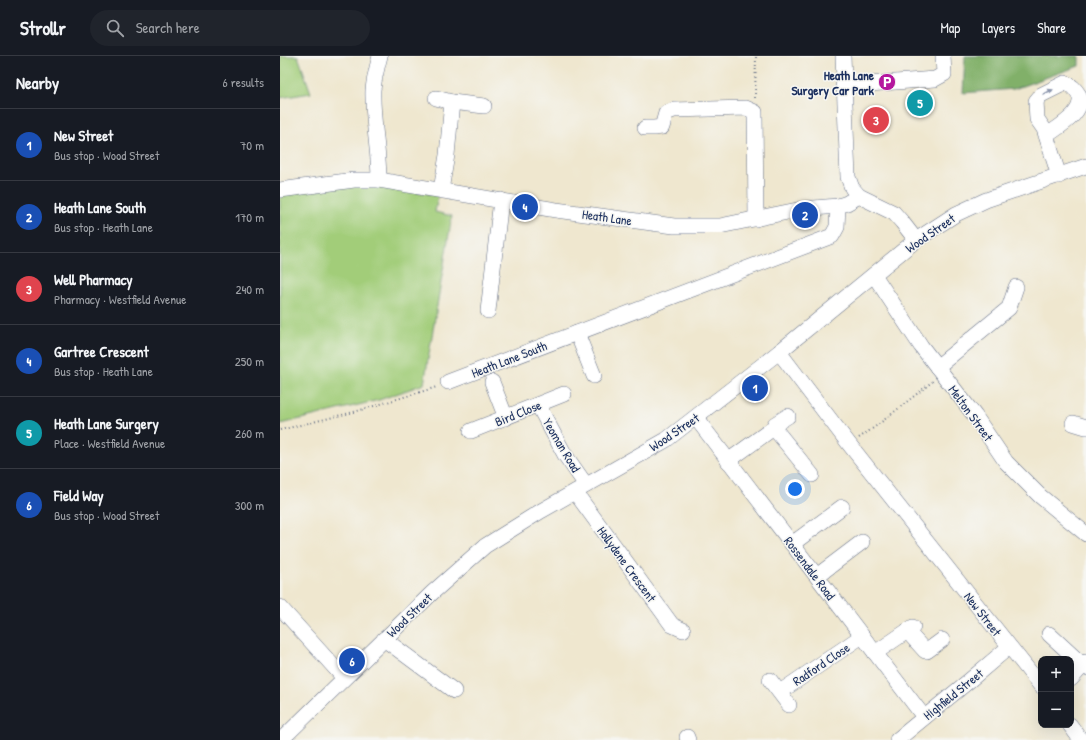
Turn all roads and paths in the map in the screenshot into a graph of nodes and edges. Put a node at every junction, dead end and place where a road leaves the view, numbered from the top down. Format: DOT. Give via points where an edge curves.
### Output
graph roads {
  1 [pos="380,56"];
  2 [pos="756,56"];
  3 [pos="843,56"];
  4 [pos="942,56"];
  5 [pos="844,86"];
  6 [pos="436,98"];
  7 [pos="452,102"];
  8 [pos="484,106"];
  9 [pos="755,112"];
  10 [pos="645,128"];
  11 [pos="1046,136"];
  12 [pos="1086,166"];
  13 [pos="1059,176"];
  14 [pos="380,180"];
  15 [pos="280,190"];
  16 [pos="441,190"];
  17 [pos="859,196"];
  18 [pos="501,200"];
  19 [pos="838,206"];
  20 [pos="756,219"];
  21 [pos="916,240"];
  22 [pos="874,275"];
  23 [pos="1016,288"];
  24 [pos="488,311"];
  25 [pos="577,334"];
  26 [pos="779,352"];
  27 [pos="940,370"];
  28 [pos="594,376"];
  29 [pos="448,382"];
  30 [pos="492,382"];
  31 [pos="564,394"];
  32 [pos="538,405"];
  33 [pos="788,416"];
  34 [pos="506,418"];
  35 [pos="696,418"];
  36 [pos="772,429"];
  37 [pos="280,430"];
  38 [pos="471,431"];
  39 [pos="849,444"];
  40 [pos="728,460"];
  41 [pos="812,475"];
  42 [pos="580,489"];
  43 [pos="842,507"];
  44 [pos="1086,534"];
  45 [pos="862,542"];
  46 [pos="792,544"];
  47 [pos="817,576"];
  48 [pos="280,607"];
  49 [pos="683,630"];
  50 [pos="1049,634"];
  51 [pos="862,636"];
  52 [pos="384,639"];
  53 [pos="942,640"];
  54 [pos="1009,647"];
  55 [pos="875,653"];
  56 [pos="1085,665"];
  57 [pos="1074,676"];
  58 [pos="344,678"];
  59 [pos="770,680"];
  60 [pos="1038,682"];
  61 [pos="454,691"];
  62 [pos="780,692"];
  63 [pos="789,705"];
  64 [pos="924,717"];
  65 [pos="284,737"];
  66 [pos="897,740"];
  1 -- 14 [label="street" via="373,90 373,116"];
  2 -- 9 [label="path"];
  3 -- 5 [label="street"];
  4 -- 5 [label="street" via="944,74 935,79"];
  5 -- 17 [label="street" via="848,177 852,188"];
  6 -- 7 [label="street"];
  7 -- 8 [label="street"];
  7 -- 16 [label="street"];
  9 -- 10 [label="street" via="746,108 674,110 666,113 662,127"];
  9 -- 20 [label="street"];
  11 -- 13 [label="street"];
  12 -- 13 [label="street, Wood Street"];
  13 -- 21 [label="street, Wood Street" via="986,200 956,214"];
  14 -- 15 [label="street, Heath Lane" via="354,180"];
  14 -- 16 [label="street, Heath Lane"];
  16 -- 18 [label="street, Heath Lane"];
  17 -- 19 [label="street, Heath Lane"];
  17 -- 21 [label="street" via="894,213"];
  18 -- 20 [label="street, Heath Lane" via="674,226 720,226"];
  18 -- 24 [label="street"];
  19 -- 20 [label="street, Heath Lane" via="802,209"];
  19 -- 25 [label="street, Heath Lane South" via="837,227 832,236"];
  21 -- 22 [label="street, Wood Street"];
  22 -- 26 [label="street, Wood Street"];
  22 -- 27 [label="street, Melton Street"];
  23 -- 27 [label="street" via="1009,308"];
  25 -- 28 [label="street"];
  25 -- 29 [label="street, Heath Lane South"];
  26 -- 35 [label="street, Wood Street"];
  26 -- 39 [label="street, New Street"];
  27 -- 39 [label="path" via="879,424"];
  27 -- 44 [label="street, Melton Street" via="1006,462 1040,496"];
  29 -- 37 [label="path" via="354,412"];
  30 -- 34 [label="street"];
  31 -- 32 [label="street, Bird Close"];
  32 -- 34 [label="street, Bird Close"];
  32 -- 42 [label="street, Yeoman Road"];
  33 -- 36 [label="street"];
  34 -- 38 [label="street, Bird Close"];
  35 -- 40 [label="street, Rossendale Road"];
  35 -- 42 [label="street, Wood Street" via="666,440"];
  36 -- 40 [label="street"];
  36 -- 41 [label="street"];
  39 -- 54 [label="street, New Street"];
  40 -- 46 [label="street, Rossendale Road"];
  42 -- 49 [label="street, Hollydene Crescent" via="672,625"];
  42 -- 52 [label="street, Wood Street" via="485,546"];
  43 -- 46 [label="street"];
  45 -- 47 [label="street"];
  46 -- 47 [label="street, Rossendale Road"];
  47 -- 51 [label="street, Rossendale Road"];
  48 -- 58 [label="street"];
  50 -- 56 [label="street"];
  51 -- 55 [label="street, Rossendale Road"];
  51 -- 62 [label="street, Radford Close"];
  52 -- 58 [label="street, Wood Street"];
  52 -- 61 [label="street"];
  53 -- 55 [label="street" via="925,652 910,629"];
  54 -- 60 [label="street, New Street"];
  54 -- 64 [label="street, Highfield Street"];
  55 -- 64 [label="street, Rossendale Road"];
  56 -- 57 [label="street"];
  58 -- 65 [label="street, Wood Street"];
  59 -- 62 [label="street, Radford Close"];
  62 -- 63 [label="street, Radford Close"];
  64 -- 66 [label="street, Highfield Street"];
}
